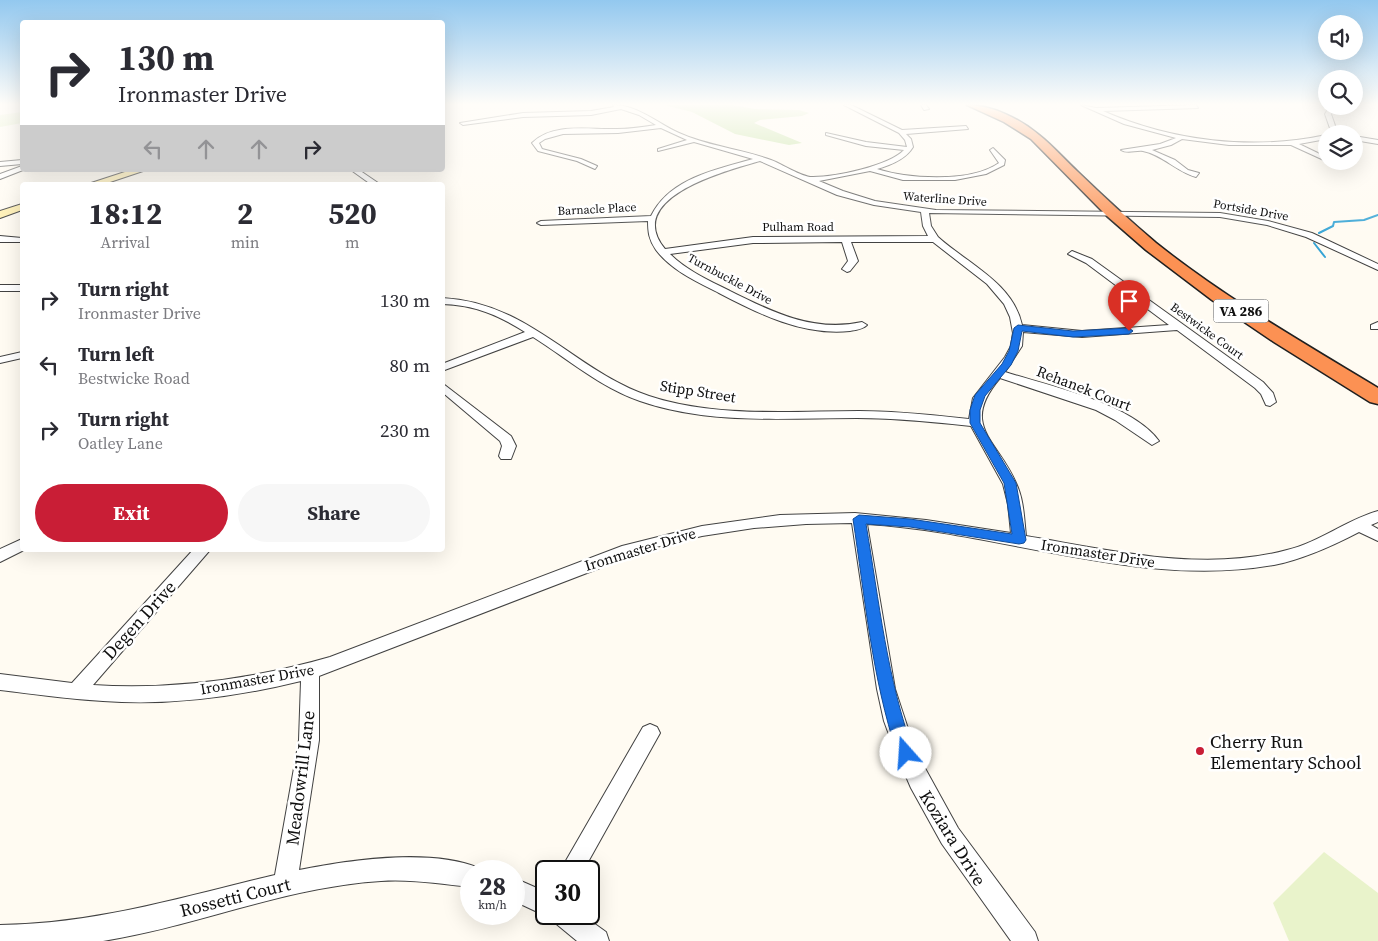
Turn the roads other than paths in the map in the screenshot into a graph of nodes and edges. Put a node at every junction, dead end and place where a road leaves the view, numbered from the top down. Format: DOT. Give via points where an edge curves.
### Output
graph roads {
  1 [pos="539,149"];
  2 [pos="664,149"];
  3 [pos="724,149"];
  4 [pos="909,149"];
  5 [pos="1049,149"];
  6 [pos="1144,149"];
  7 [pos="1303,149"];
  8 [pos="660,150"];
  9 [pos="993,150"];
  10 [pos="1124,150"];
  11 [pos="1318,156"];
  12 [pos="759,159"];
  13 [pos="20,162"];
  14 [pos="0,164"];
  15 [pos="595,167"];
  16 [pos="869,168"];
  17 [pos="20,169"];
  18 [pos="120,172"];
  19 [pos="134,172"];
  20 [pos="357,172"];
  21 [pos="1196,175"];
  22 [pos="0,177"];
  23 [pos="811,180"];
  24 [pos="88,182"];
  25 [pos="100,182"];
  26 [pos="372,182"];
  27 [pos="1016,201"];
  28 [pos="20,204"];
  29 [pos="1118,207"];
  30 [pos="20,208"];
  31 [pos="0,210"];
  32 [pos="925,211"];
  33 [pos="1136,213"];
  34 [pos="1028,214"];
  35 [pos="0,215"];
  36 [pos="653,218"];
  37 [pos="542,223"];
  38 [pos="1154,228"];
  39 [pos="0,239"];
  40 [pos="935,239"];
  41 [pos="20,240"];
  42 [pos="846,240"];
  43 [pos="663,252"];
  44 [pos="1072,254"];
  45 [pos="1204,266"];
  46 [pos="1378,267"];
  47 [pos="847,269"];
  48 [pos="0,288"];
  49 [pos="20,288"];
  50 [pos="445,301"];
  51 [pos="862,325"];
  52 [pos="1179,327"];
  53 [pos="1018,328"];
  54 [pos="533,333"];
  55 [pos="20,355"];
  56 [pos="0,360"];
  57 [pos="445,367"];
  58 [pos="999,374"];
  59 [pos="1378,378"];
  60 [pos="445,388"];
  61 [pos="1378,397"];
  62 [pos="1270,402"];
  63 [pos="975,423"];
  64 [pos="1152,441"];
  65 [pos="506,456"];
  66 [pos="1378,516"];
  67 [pos="859,519"];
  68 [pos="1359,525"];
  69 [pos="1378,536"];
  70 [pos="1019,540"];
  71 [pos="20,545"];
  72 [pos="200,552"];
  73 [pos="0,556"];
  74 [pos="310,671"];
  75 [pos="0,682"];
  76 [pos="76,690"];
  77 [pos="650,733"];
  78 [pos="576,860"];
  79 [pos="460,874"];
  80 [pos="285,884"];
  81 [pos="576,925"];
  82 [pos="0,938"];
  83 [pos="597,941"];
  84 [pos="1026,941"];
  1 -- 15 [label="street"];
  2 -- 8 [label="street"];
  3 -- 12 [label="street, Waterline Drive"];
  4 -- 16 [label="street" via="898,159"];
  5 -- 29 [label="highway, VA 286"];
  6 -- 10 [label="street"];
  6 -- 21 [label="street"];
  7 -- 11 [label="street"];
  9 -- 16 [label="street" via="1002,164 984,172 918,179"];
  12 -- 23 [label="street, Waterline Drive"];
  12 -- 36 [label="street" via="683,187 664,201"];
  13 -- 14 [label="street"];
  16 -- 23 [label="street"];
  17 -- 22 [label="street"];
  18 -- 24 [label="main road"];
  19 -- 25 [label="main road"];
  20 -- 26 [label="street"];
  23 -- 32 [label="street, Waterline Drive" via="859,199"];
  27 -- 34 [label="street"];
  28 -- 31 [label="main road"];
  29 -- 33 [label="highway, VA 286"];
  29 -- 34 [label="street, Waterline Drive"];
  29 -- 61 [label="highway, VA 286" via="1152,247 1218,296"];
  30 -- 35 [label="main road"];
  32 -- 34 [label="street, Waterline Drive"];
  32 -- 40 [label="street" via="927,226"];
  33 -- 38 [label="highway, VA 286"];
  33 -- 46 [label="street, Portside Drive" via="1207,214 1268,223 1320,239"];
  36 -- 37 [label="street, Barnacle Place"];
  36 -- 43 [label="street, Turnbuckle Drive" via="652,231"];
  39 -- 41 [label="street"];
  40 -- 42 [label="street, Pulham Road"];
  40 -- 53 [label="street" via="996,286 1010,305"];
  42 -- 43 [label="street, Pulham Road" via="753,240"];
  42 -- 47 [label="street" via="853,261"];
  43 -- 51 [label="street, Turnbuckle Drive" via="689,273 778,318 823,327"];
  44 -- 52 [label="street, Bestwicke Court" via="1089,260"];
  45 -- 59 [label="highway, VA 286" via="1289,324"];
  48 -- 49 [label="street"];
  50 -- 54 [label="street, Stipp Street" via="464,301 493,308"];
  52 -- 53 [label="street" via="1082,334"];
  52 -- 62 [label="street, Bestwicke Court" via="1259,385"];
  53 -- 58 [label="street" via="1013,351"];
  54 -- 57 [label="street"];
  54 -- 63 [label="street, Stipp Street" via="611,384 677,407 734,414 888,415"];
  55 -- 56 [label="street"];
  58 -- 63 [label="street" via="980,395"];
  58 -- 64 [label="street, Rehanek Court" via="1112,413 1138,427"];
  60 -- 65 [label="street" via="506,439 509,446"];
  63 -- 70 [label="street" via="1010,483"];
  66 -- 68 [label="street, Ironmaster Drive"];
  67 -- 70 [label="street, Ironmaster Drive" via="910,523"];
  67 -- 74 [label="street, Ironmaster Drive" via="755,523 718,527 659,540 590,563"];
  67 -- 84 [label="street, Koziara Drive" via="885,682 906,753 944,829"];
  68 -- 69 [label="street"];
  68 -- 70 [label="street, Ironmaster Drive" via="1315,547 1275,559 1211,564 1160,564"];
  71 -- 73 [label="street"];
  72 -- 76 [label="street, Degen Drive"];
  74 -- 76 [label="street, Ironmaster Drive" via="176,693 117,694"];
  74 -- 80 [label="street, Meadowrill Lane" via="308,740"];
  75 -- 76 [label="street, Ironmaster Drive"];
  77 -- 78 [label="street"];
  79 -- 80 [label="street, Rossetti Court" via="421,868 380,869"];
  80 -- 82 [label="street, Rossetti Court" via="118,925 62,934"];
  81 -- 83 [label="street"];
}
